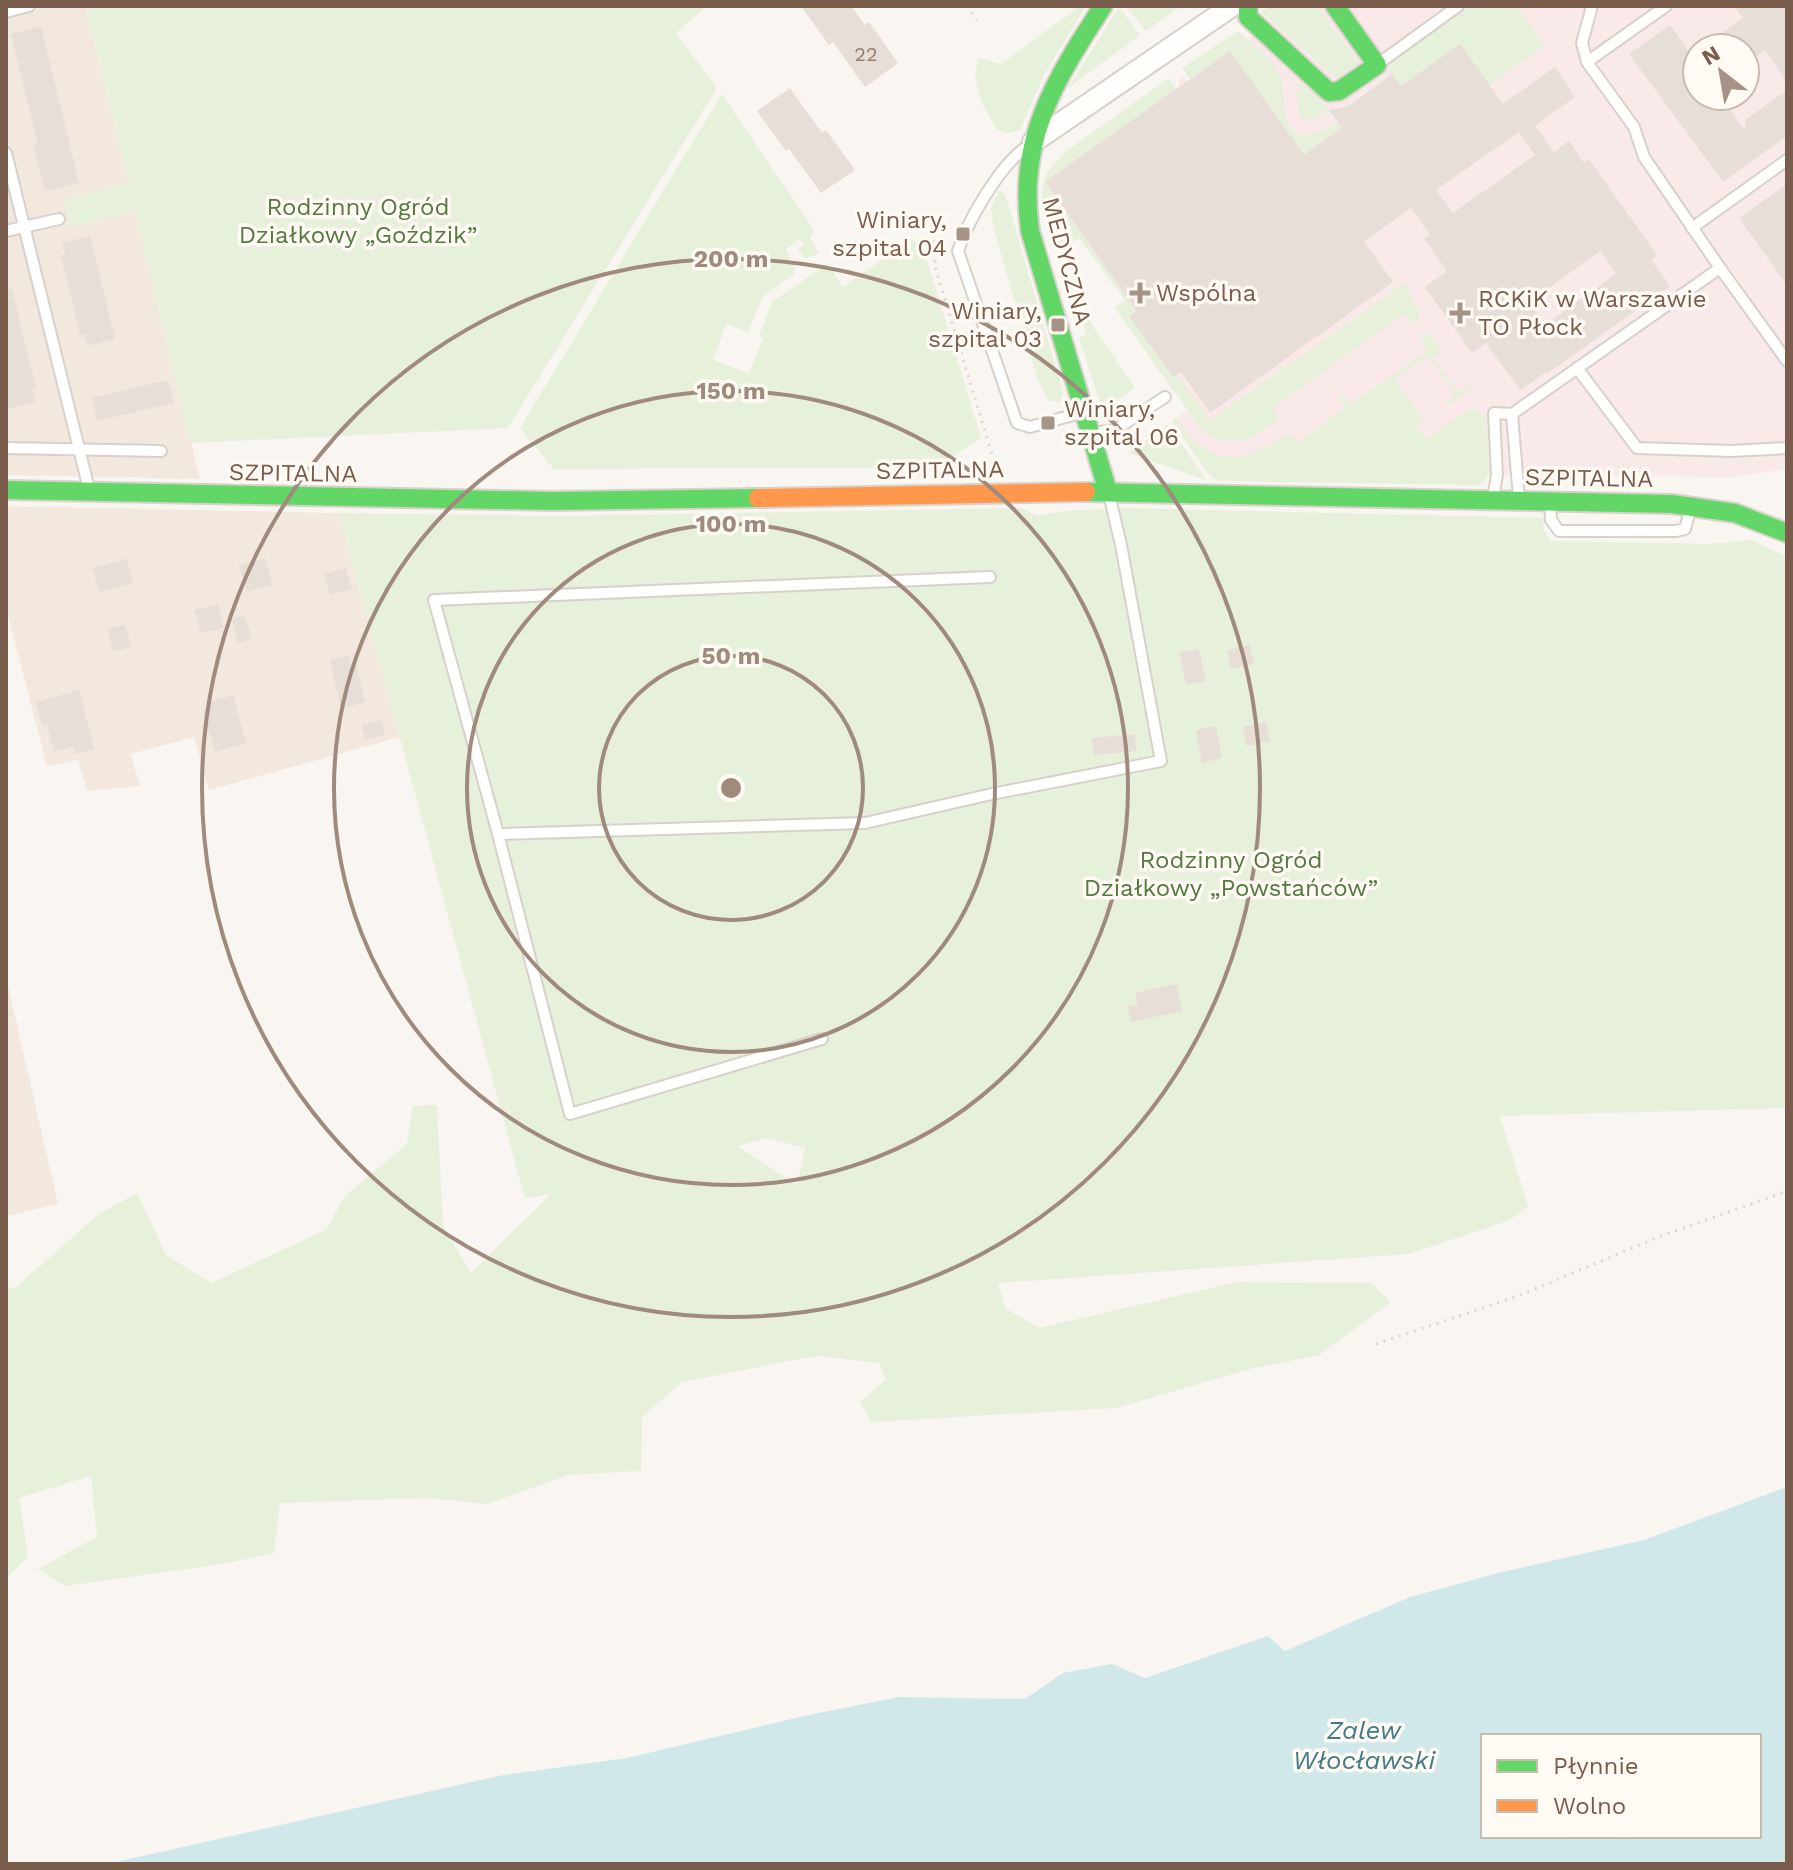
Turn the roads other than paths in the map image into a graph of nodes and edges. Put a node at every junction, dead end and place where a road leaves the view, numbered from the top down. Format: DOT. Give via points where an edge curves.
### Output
graph roads {
  1 [pos="29,6"];
  2 [pos="1103,6"];
  3 [pos="1232,6"];
  4 [pos="1248,6"];
  5 [pos="1335,6"];
  6 [pos="1458,6"];
  7 [pos="1592,6"];
  8 [pos="1666,6"];
  9 [pos="6,12"];
  10 [pos="1587,62"];
  11 [pos="1377,65"];
  12 [pos="1033,142"];
  13 [pos="6,153"];
  14 [pos="1787,160"];
  15 [pos="59,219"];
  16 [pos="24,227"];
  17 [pos="1692,228"];
  18 [pos="6,231"];
  19 [pos="1720,268"];
  20 [pos="1787,361"];
  21 [pos="1577,368"];
  22 [pos="1165,397"];
  23 [pos="1084,412"];
  24 [pos="1512,414"];
  25 [pos="1090,433"];
  26 [pos="6,448"];
  27 [pos="79,448"];
  28 [pos="1787,448"];
  29 [pos="161,451"];
  30 [pos="6,490"];
  31 [pos="90,492"];
  32 [pos="1108,492"];
  33 [pos="1493,500"];
  34 [pos="1520,501"];
  35 [pos="1550,501"];
  36 [pos="1691,506"];
  37 [pos="1787,533"];
  38 [pos="990,577"];
  39 [pos="498,834"];
  40 [pos="822,1039"];
  1 -- 9 [label="lane"];
  2 -- 12 [label="street, MEDYCZNA" via="1056,83"];
  3 -- 12 [label="street"];
  4 -- 11 [label="street" via="1248,17 1329,92 1339,91"];
  5 -- 11 [label="street"];
  6 -- 11 [label="lane"];
  7 -- 10 [label="lane" via="1582,43"];
  8 -- 10 [label="lane"];
  10 -- 17 [label="lane" via="1634,127 1644,157"];
  12 -- 23 [label="street, MEDYCZNA" via="1024,176 1026,213"];
  12 -- 23 [label="lane" via="997,179 958,251 1017,423 1030,427"];
  13 -- 16 [label="lane"];
  14 -- 17 [label="lane"];
  15 -- 16 [label="lane"];
  16 -- 18 [label="lane"];
  16 -- 27 [label="lane"];
  17 -- 19 [label="lane"];
  19 -- 20 [label="lane"];
  19 -- 21 [label="lane"];
  21 -- 24 [label="lane"];
  21 -- 28 [label="lane" via="1637,448"];
  22 -- 25 [label="lane" via="1115,430"];
  23 -- 25 [label="street, MEDYCZNA"];
  24 -- 33 [label="lane" via="1494,413"];
  24 -- 34 [label="lane"];
  25 -- 32 [label="street, MEDYCZNA"];
  26 -- 27 [label="lane"];
  27 -- 29 [label="lane"];
  27 -- 31 [label="lane"];
  30 -- 31 [label="street, SZPITALNA"];
  31 -- 32 [label="street, SZPITALNA" via="552,501"];
  32 -- 33 [label="street, SZPITALNA"];
  32 -- 39 [label="lane" via="1161,761 865,823"];
  33 -- 34 [label="street, SZPITALNA"];
  34 -- 35 [label="street, SZPITALNA"];
  35 -- 36 [label="street, SZPITALNA"];
  35 -- 36 [label="lane" via="1551,520 1559,531 1685,529"];
  36 -- 37 [label="street, SZPITALNA" via="1735,513"];
  38 -- 39 [label="lane" via="434,600"];
  39 -- 40 [label="lane" via="570,1114"];
}
